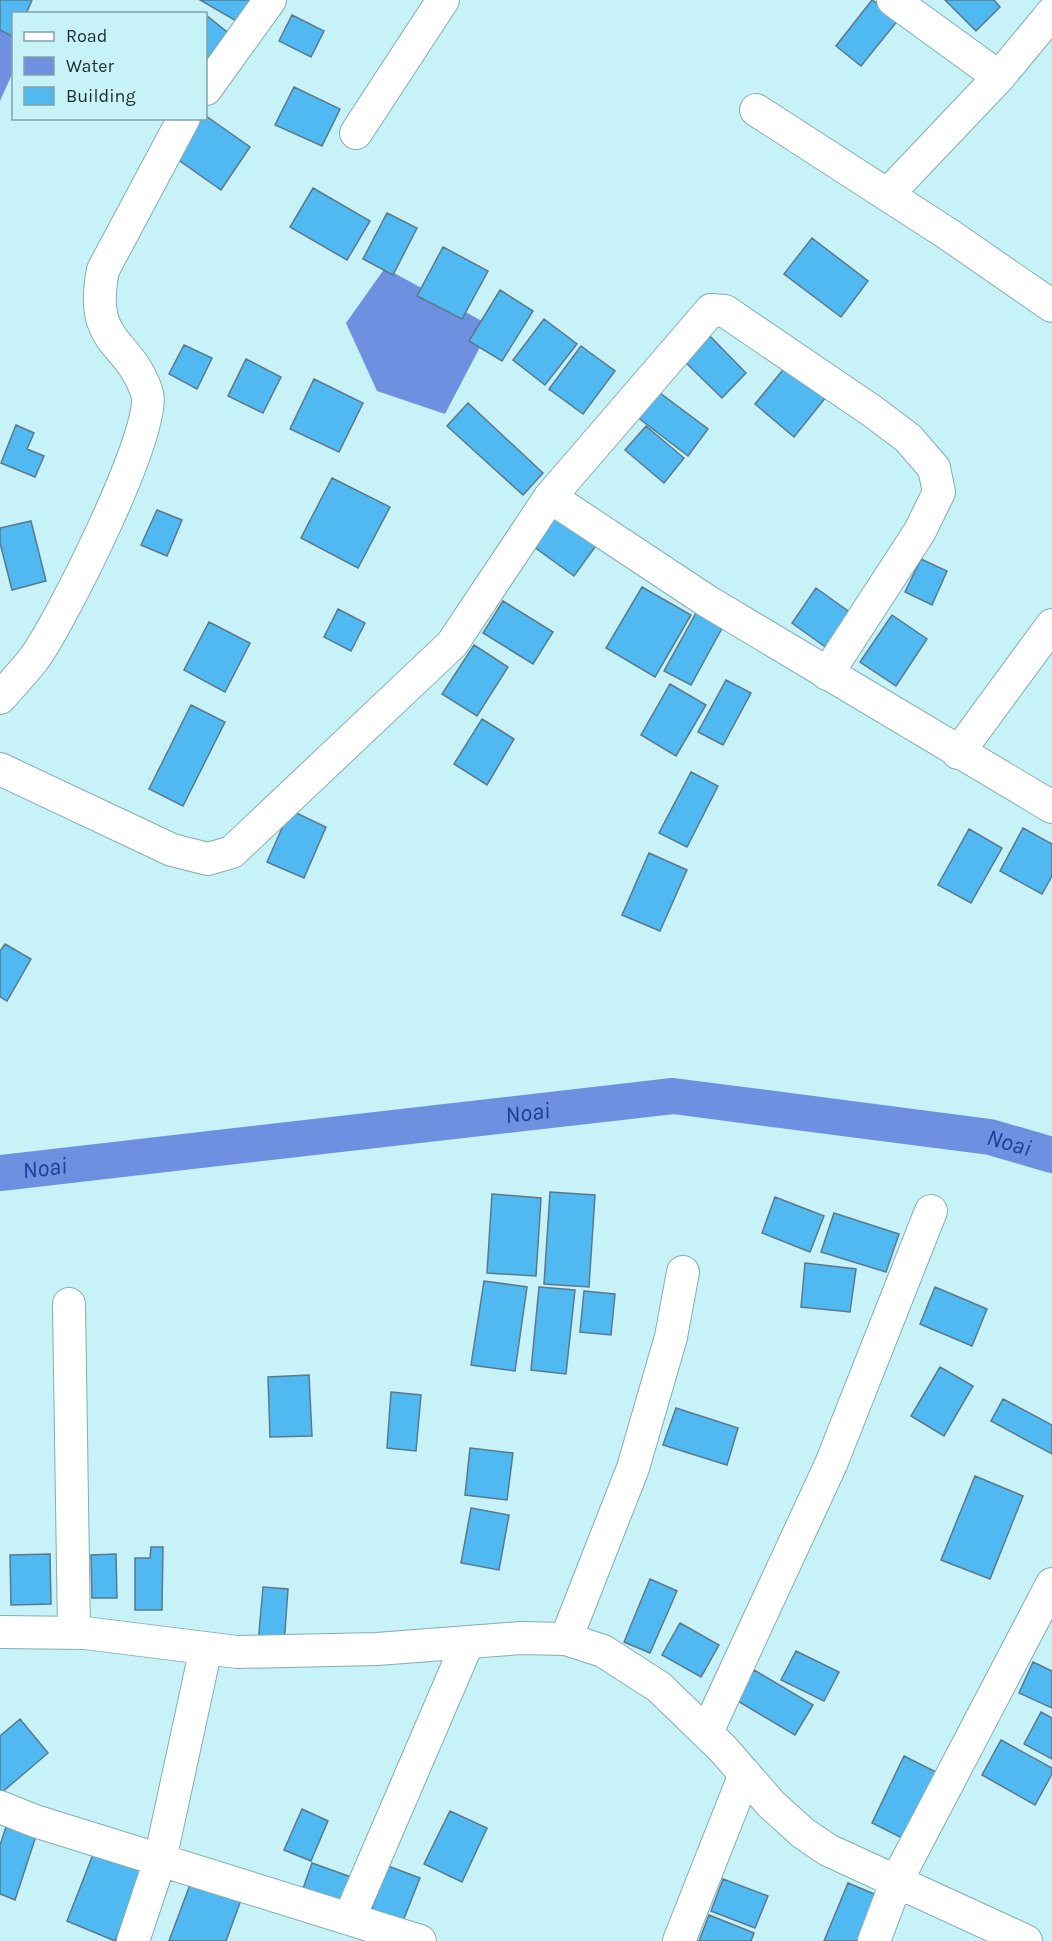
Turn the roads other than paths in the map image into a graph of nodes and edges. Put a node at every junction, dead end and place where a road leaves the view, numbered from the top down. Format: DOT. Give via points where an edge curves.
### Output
graph roads {
  1 [pos="270,0"];
  2 [pos="443,0"];
  3 [pos="893,0"];
  4 [pos="1052,13"];
  5 [pos="999,77"];
  6 [pos="207,88"];
  7 [pos="756,110"];
  8 [pos="183,120"];
  9 [pos="356,133"];
  10 [pos="887,195"];
  11 [pos="1052,306"];
  12 [pos="550,497"];
  13 [pos="1052,625"];
  14 [pos="827,674"];
  15 [pos="0,698"];
  16 [pos="958,753"];
  17 [pos="0,769"];
  18 [pos="1052,807"];
  19 [pos="931,1211"];
  20 [pos="683,1272"];
  21 [pos="69,1304"];
  22 [pos="1052,1584"];
  23 [pos="0,1632"];
  24 [pos="74,1633"];
  25 [pos="566,1640"];
  26 [pos="468,1642"];
  27 [pos="206,1648"];
  28 [pos="707,1732"];
  29 [pos="745,1774"];
  30 [pos="0,1807"];
  31 [pos="160,1860"];
  32 [pos="897,1880"];
  33 [pos="349,1919"];
  34 [pos="133,1941"];
  35 [pos="420,1941"];
  36 [pos="680,1941"];
  37 [pos="874,1941"];
  38 [pos="1026,1941"];
  1 -- 6 [label="street"];
  2 -- 9 [label="street"];
  3 -- 5 [label="street"];
  4 -- 5 [label="street"];
  5 -- 10 [label="street"];
  7 -- 10 [label="street"];
  8 -- 15 [label="street" via="103,270 98,296 102,321 113,343 137,372 148,395 148,413 110,515 64,610 34,659"];
  10 -- 11 [label="street"];
  12 -- 14 [label="street" via="706,601"];
  12 -- 14 [label="street" via="711,310 725,311 890,424 934,468 939,492 920,531"];
  12 -- 17 [label="street" via="452,644 232,852 208,859 172,850"];
  13 -- 16 [label="street"];
  14 -- 16 [label="street"];
  16 -- 18 [label="street"];
  19 -- 28 [label="street" via="831,1464"];
  20 -- 25 [label="street" via="671,1337 633,1468"];
  21 -- 24 [label="street"];
  22 -- 32 [label="street"];
  23 -- 24 [label="street"];
  24 -- 27 [label="street"];
  25 -- 26 [label="street"];
  25 -- 28 [label="street" via="603,1651 659,1687"];
  26 -- 27 [label="street" via="377,1649 237,1652"];
  26 -- 33 [label="street"];
  27 -- 31 [label="street"];
  28 -- 29 [label="street"];
  29 -- 32 [label="street" via="802,1833 828,1850"];
  29 -- 36 [label="street"];
  30 -- 31 [label="street"];
  31 -- 33 [label="street"];
  31 -- 34 [label="street"];
  32 -- 37 [label="street"];
  32 -- 38 [label="street"];
  33 -- 35 [label="street"];
}
